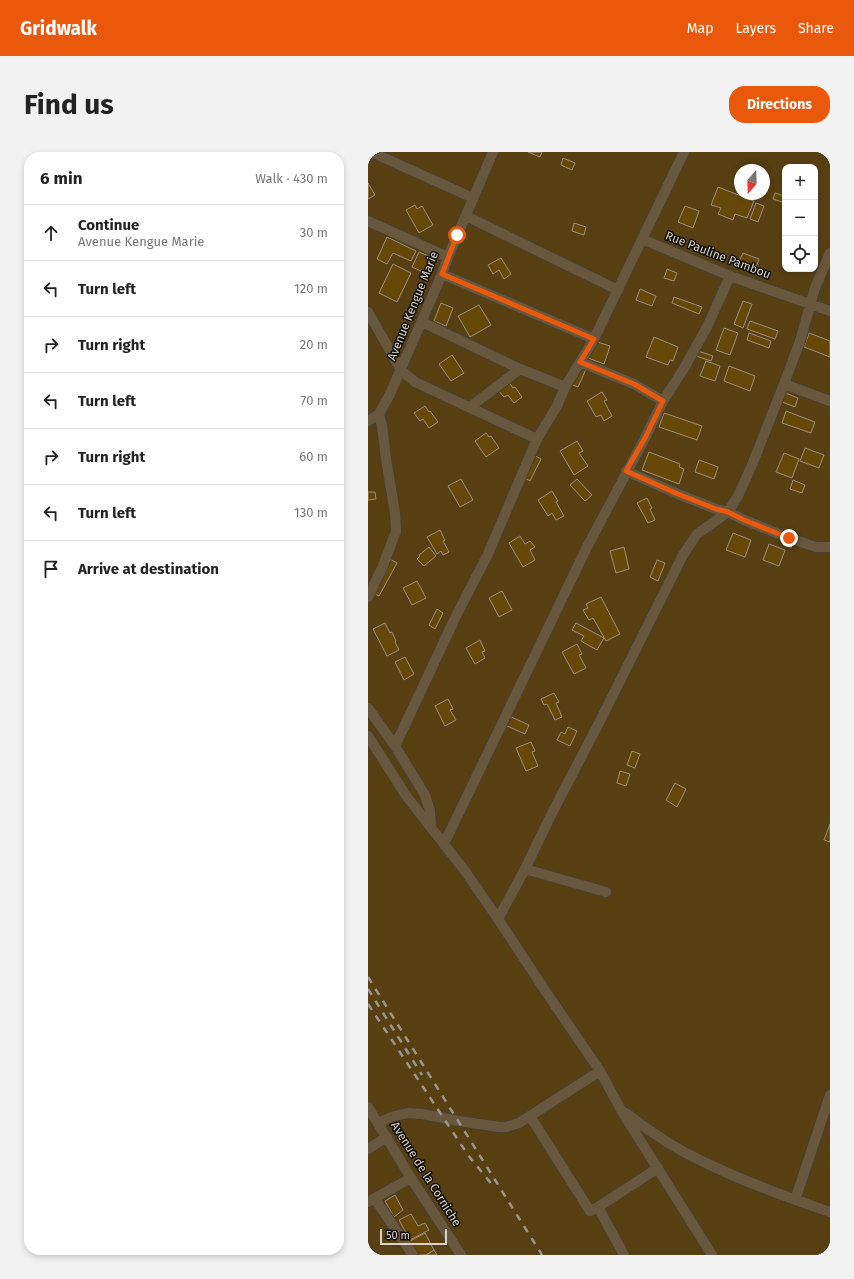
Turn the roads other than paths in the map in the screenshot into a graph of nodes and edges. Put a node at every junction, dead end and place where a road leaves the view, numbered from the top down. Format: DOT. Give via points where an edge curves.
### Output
graph roads {
  1 [pos="371,152"];
  2 [pos="493,152"];
  3 [pos="684,152"];
  4 [pos="473,198"];
  5 [pos="466,216"];
  6 [pos="368,221"];
  7 [pos="642,239"];
  8 [pos="830,252"];
  9 [pos="448,256"];
  10 [pos="442,274"];
  11 [pos="730,276"];
  12 [pos="618,290"];
  13 [pos="810,303"];
  14 [pos="830,311"];
  15 [pos="368,312"];
  16 [pos="422,322"];
  17 [pos="594,339"];
  18 [pos="580,362"];
  19 [pos="520,369"];
  20 [pos="401,370"];
  21 [pos="784,384"];
  22 [pos="565,387"];
  23 [pos="663,401"];
  24 [pos="830,401"];
  25 [pos="470,407"];
  26 [pos="379,414"];
  27 [pos="368,421"];
  28 [pos="537,439"];
  29 [pos="626,471"];
  30 [pos="728,512"];
  31 [pos="830,547"];
  32 [pos="368,597"];
  33 [pos="368,708"];
  34 [pos="368,736"];
  35 [pos="395,746"];
  36 [pos="431,828"];
  37 [pos="444,844"];
  38 [pos="525,869"];
  39 [pos="606,892"];
  40 [pos="498,919"];
  41 [pos="600,1071"];
  42 [pos="830,1099"];
  43 [pos="368,1107"];
  44 [pos="621,1110"];
  45 [pos="530,1116"];
  46 [pos="379,1123"];
  47 [pos="387,1137"];
  48 [pos="368,1150"];
  49 [pos="658,1168"];
  50 [pos="411,1178"];
  51 [pos="371,1200"];
  52 [pos="795,1200"];
  53 [pos="598,1207"];
  54 [pos="830,1212"];
  55 [pos="413,1255"];
  56 [pos="461,1255"];
  57 [pos="624,1255"];
  58 [pos="712,1255"];
  1 -- 4 [label="street"];
  2 -- 4 [label="street, Avenue Kengue Marie"];
  3 -- 7 [label="street"];
  4 -- 5 [label="street, Avenue Kengue Marie"];
  5 -- 9 [label="street, Avenue Kengue Marie"];
  5 -- 12 [label="street"];
  6 -- 9 [label="street"];
  7 -- 11 [label="street, Rue Pauline Pambou"];
  7 -- 12 [label="street"];
  8 -- 13 [label="street"];
  9 -- 10 [label="street, Avenue Kengue Marie"];
  10 -- 16 [label="street, Avenue Kengue Marie"];
  10 -- 17 [label="street"];
  11 -- 13 [label="street, Rue Pauline Pambou"];
  11 -- 23 [label="street" via="707,328"];
  12 -- 17 [label="street"];
  13 -- 14 [label="street, Rue Pauline Pambou"];
  13 -- 21 [label="street" via="800,341"];
  15 -- 20 [label="street"];
  16 -- 19 [label="street"];
  16 -- 20 [label="street, Avenue Kengue Marie"];
  17 -- 18 [label="street"];
  18 -- 22 [label="street"];
  18 -- 23 [label="street" via="634,384"];
  19 -- 22 [label="street"];
  19 -- 25 [label="street"];
  20 -- 25 [label="street" via="415,382"];
  20 -- 26 [label="street, Avenue Kengue Marie"];
  21 -- 24 [label="street"];
  21 -- 30 [label="street" via="752,465"];
  22 -- 28 [label="street"];
  23 -- 29 [label="street"];
  25 -- 28 [label="street"];
  26 -- 27 [label="street, Avenue Kengue Marie"];
  26 -- 32 [label="street" via="396,531"];
  28 -- 35 [label="street" via="488,554"];
  29 -- 30 [label="street"];
  29 -- 37 [label="street"];
  30 -- 31 [label="street" via="803,543 816,547"];
  30 -- 38 [label="street" via="697,534 683,555"];
  33 -- 35 [label="street"];
  34 -- 36 [label="street" via="407,797"];
  35 -- 36 [label="street" via="425,795 430,811"];
  36 -- 37 [label="street"];
  37 -- 40 [label="street"];
  38 -- 39 [label="street"];
  38 -- 40 [label="street"];
  40 -- 41 [label="street"];
  41 -- 44 [label="street"];
  41 -- 45 [label="street"];
  42 -- 52 [label="street"];
  43 -- 46 [label="street, Avenue de la Corniche"];
  44 -- 49 [label="street"];
  44 -- 52 [label="street" via="683,1151 726,1172"];
  45 -- 46 [label="street" via="506,1127 408,1113"];
  45 -- 53 [label="street" via="588,1210"];
  46 -- 47 [label="street, Avenue de la Corniche"];
  47 -- 48 [label="street"];
  47 -- 50 [label="street, Avenue de la Corniche"];
  49 -- 53 [label="street"];
  49 -- 58 [label="street"];
  50 -- 51 [label="street"];
  50 -- 56 [label="street, Avenue de la Corniche"];
  51 -- 55 [label="street"];
  52 -- 54 [label="street"];
  53 -- 57 [label="street"];
}
